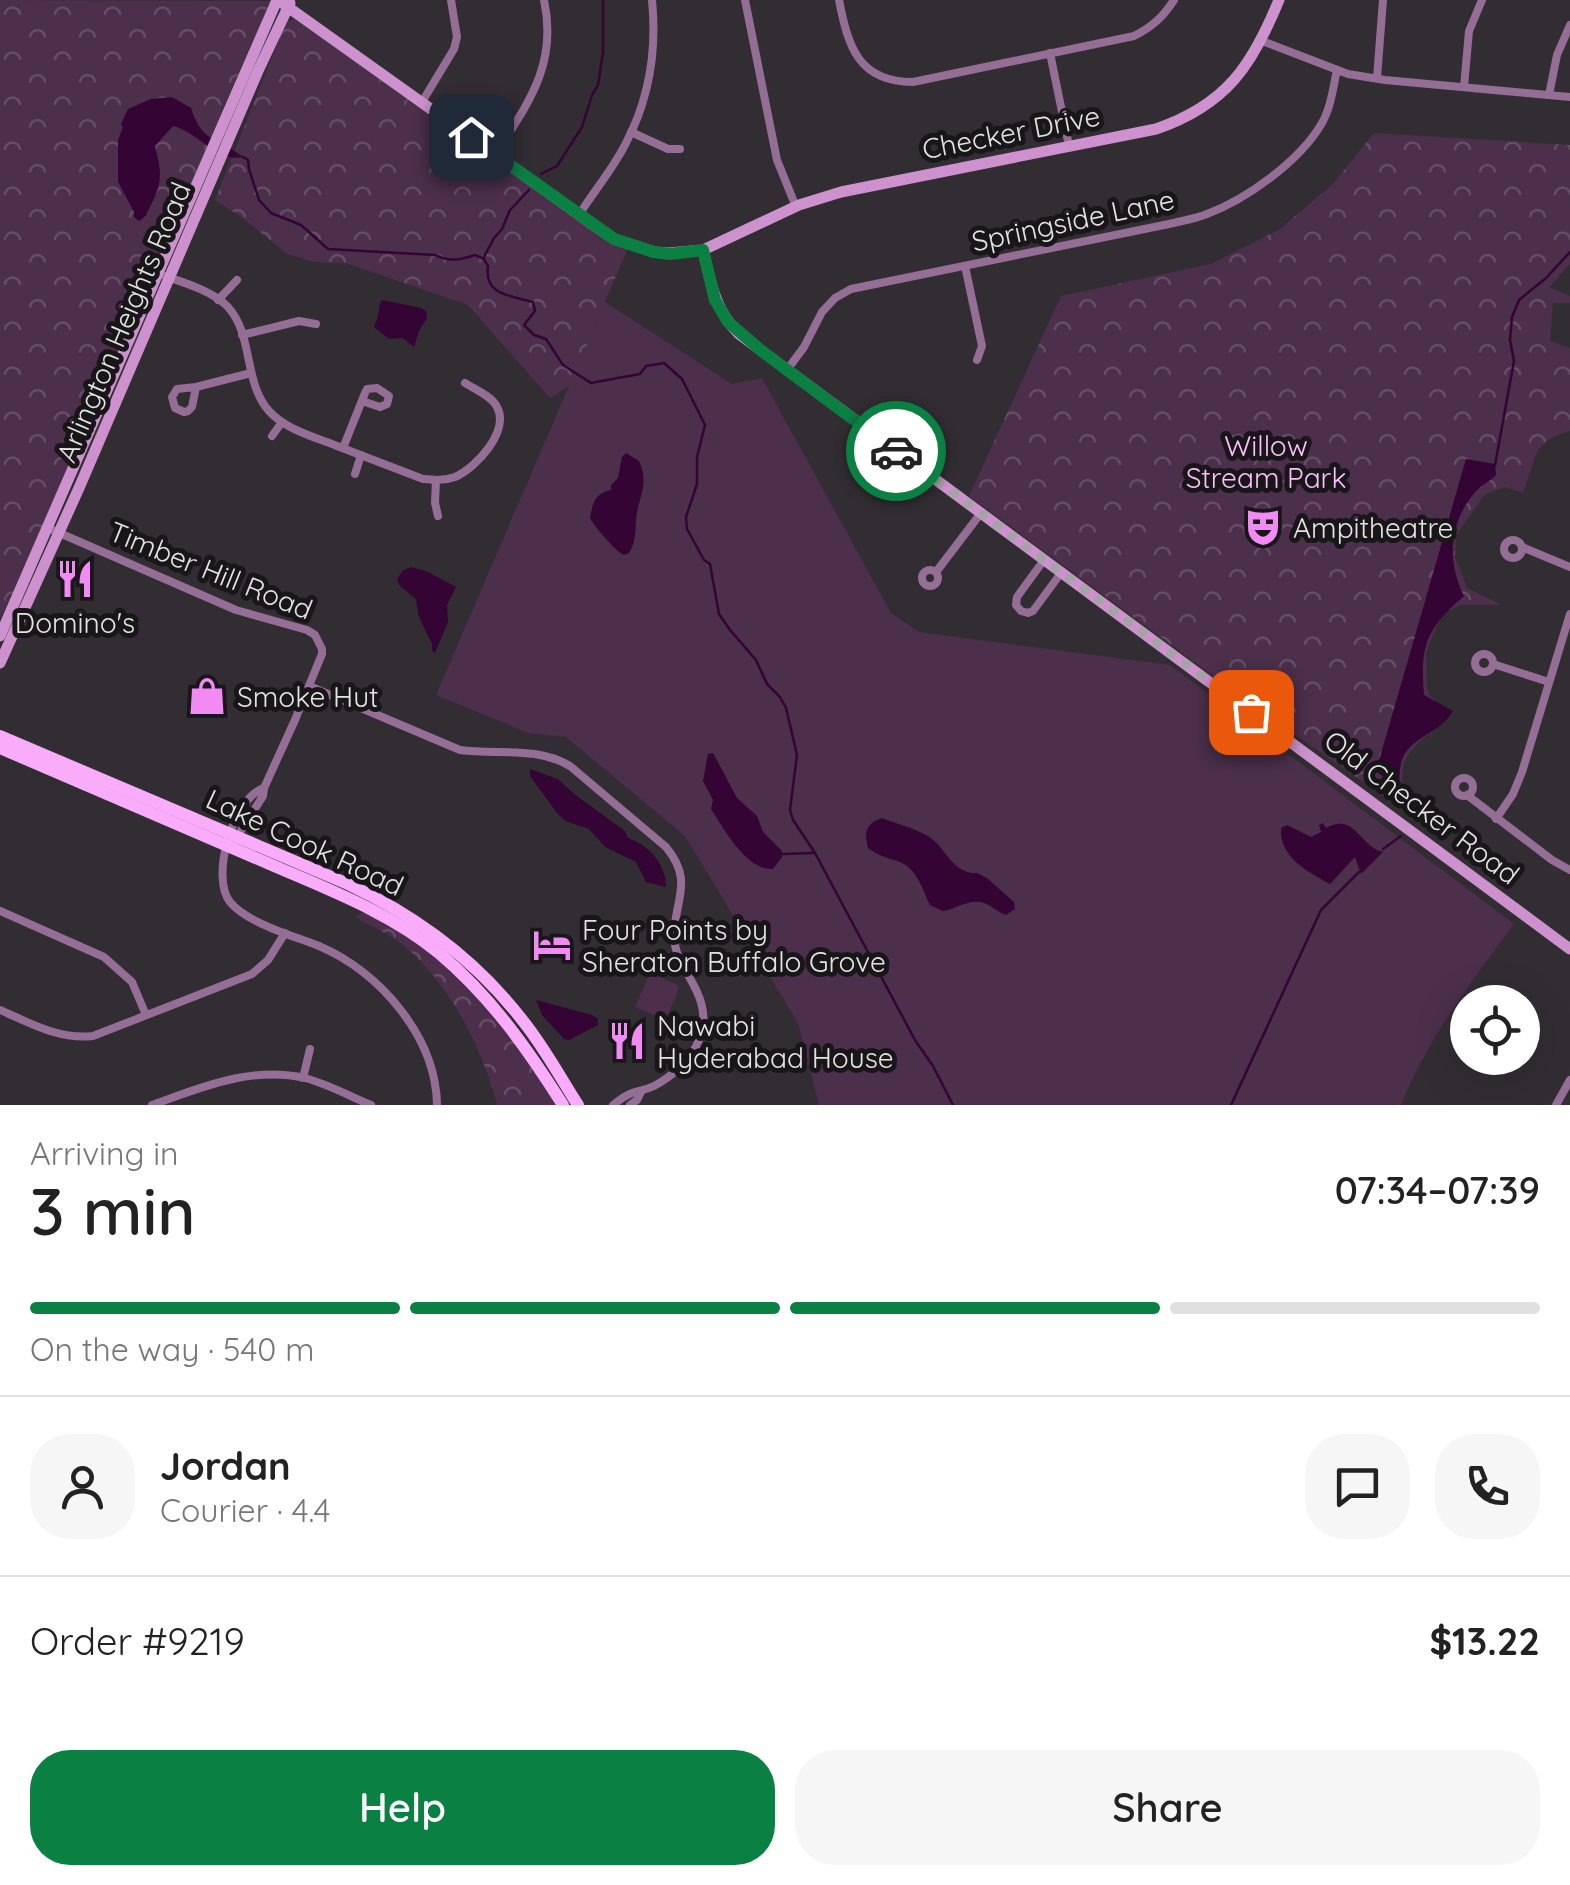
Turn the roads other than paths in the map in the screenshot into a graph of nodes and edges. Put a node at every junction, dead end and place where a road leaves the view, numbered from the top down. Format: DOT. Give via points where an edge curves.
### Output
graph roads {
  1 [pos="451,0"];
  2 [pos="544,0"];
  3 [pos="652,0"];
  4 [pos="745,0"];
  5 [pos="853,0"];
  6 [pos="1174,0"];
  7 [pos="1279,0"];
  8 [pos="1384,0"];
  9 [pos="1482,0"];
  10 [pos="839,1"];
  11 [pos="284,2"];
  12 [pos="1570,25"];
  13 [pos="1262,41"];
  14 [pos="1050,53"];
  15 [pos="1338,70"];
  16 [pos="1376,78"];
  17 [pos="1464,87"];
  18 [pos="1550,95"];
  19 [pos="1570,97"];
  20 [pos="422,102"];
  21 [pos="631,132"];
  22 [pos="1069,146"];
  23 [pos="680,148"];
  24 [pos="495,155"];
  25 [pos="796,207"];
  26 [pos="579,215"];
  27 [pos="703,250"];
  28 [pos="965,266"];
  29 [pos="164,276"];
  30 [pos="237,280"];
  31 [pos="218,300"];
  32 [pos="316,324"];
  33 [pos="242,335"];
  34 [pos="977,360"];
  35 [pos="788,370"];
  36 [pos="251,373"];
  37 [pos="465,383"];
  38 [pos="196,386"];
  39 [pos="362,401"];
  40 [pos="282,422"];
  41 [pos="864,426"];
  42 [pos="272,436"];
  43 [pos="344,448"];
  44 [pos="361,455"];
  45 [pos="920,468"];
  46 [pos="355,474"];
  47 [pos="436,480"];
  48 [pos="981,514"];
  49 [pos="438,516"];
  50 [pos="54,530"];
  51 [pos="1522,547"];
  52 [pos="1044,560"];
  53 [pos="1570,567"];
  54 [pos="936,572"];
  55 [pos="1062,573"];
  56 [pos="1570,614"];
  57 [pos="0,636"];
  58 [pos="0,664"];
  59 [pos="1493,664"];
  60 [pos="1549,682"];
  61 [pos="309,686"];
  62 [pos="0,736"];
  63 [pos="0,748"];
  64 [pos="1468,795"];
  65 [pos="1496,818"];
  66 [pos="232,839"];
  67 [pos="1570,870"];
  68 [pos="0,911"];
  69 [pos="285,932"];
  70 [pos="1567,942"];
  71 [pos="0,1010"];
  72 [pos="146,1015"];
  73 [pos="310,1049"];
  74 [pos="303,1078"];
  75 [pos="1570,1080"];
  76 [pos="641,1092"];
  77 [pos="152,1105"];
  78 [pos="371,1105"];
  79 [pos="438,1105"];
  80 [pos="563,1105"];
  81 [pos="578,1105"];
  82 [pos="612,1105"];
  83 [pos="630,1105"];
  84 [pos="1556,1105"];
  1 -- 20 [label="street" via="454,49"];
  2 -- 24 [label="street" via="547,57 531,99"];
  3 -- 21 [label="street" via="651,64"];
  4 -- 25 [label="street" via="777,160"];
  5 -- 10 [label="street"];
  6 -- 14 [label="street" via="1134,36"];
  7 -- 13 [label="street, Checker Drive"];
  8 -- 16 [label="street"];
  9 -- 17 [label="street" via="1467,41"];
  10 -- 14 [label="street" via="846,36 861,62 897,82"];
  11 -- 20 [label="street"];
  11 -- 29 [label="street, Arlington Heights Road"];
  12 -- 18 [label="street"];
  13 -- 15 [label="street"];
  13 -- 22 [label="street, Checker Drive" via="1240,75 1181,120"];
  14 -- 22 [label="street"];
  15 -- 16 [label="street"];
  15 -- 28 [label="street, Springside Lane" via="1314,135 1284,166 1234,200 1169,224"];
  16 -- 17 [label="street"];
  17 -- 18 [label="street"];
  18 -- 19 [label="street"];
  20 -- 24 [label="street"];
  21 -- 23 [label="street"];
  21 -- 26 [label="street"];
  22 -- 25 [label="street, Checker Drive" via="840,192"];
  24 -- 26 [label="street"];
  25 -- 27 [label="street, Checker Drive"];
  26 -- 27 [label="street" via="640,248 670,254"];
  27 -- 35 [label="street, Old Checker Road" via="715,300 728,322"];
  28 -- 34 [label="street" via="982,346"];
  28 -- 35 [label="street, Springside Lane" via="835,298"];
  29 -- 31 [label="street"];
  29 -- 50 [label="street, Arlington Heights Road"];
  30 -- 31 [label="street"];
  31 -- 33 [label="street"];
  32 -- 33 [label="street" via="299,321"];
  33 -- 36 [label="street"];
  35 -- 41 [label="street, Old Checker Road"];
  36 -- 38 [label="street"];
  36 -- 40 [label="street" via="266,408"];
  37 -- 47 [label="street" via="495,403 498,426 482,458"];
  39 -- 43 [label="street"];
  40 -- 42 [label="street"];
  40 -- 43 [label="street"];
  41 -- 45 [label="street, Old Checker Road"];
  41 -- 45 [label="street" via="852,453 864,482 892,490"];
  43 -- 44 [label="street"];
  44 -- 46 [label="street"];
  44 -- 47 [label="street"];
  45 -- 48 [label="street, Old Checker Road"];
  47 -- 49 [label="street"];
  48 -- 52 [label="street, Old Checker Road"];
  48 -- 54 [label="street"];
  50 -- 57 [label="street, Arlington Heights Road"];
  50 -- 58 [label="street, Arlington Heights Road"];
  50 -- 61 [label="street, Timber Hill Road" via="236,610 308,630 322,649"];
  51 -- 53 [label="street"];
  52 -- 55 [label="street, Old Checker Road"];
  52 -- 55 [label="street" via="1017,597 1019,609 1033,611"];
  55 -- 70 [label="street, Old Checker Road"];
  56 -- 60 [label="street"];
  59 -- 60 [label="street"];
  60 -- 65 [label="street" via="1518,784"];
  61 -- 66 [label="street, Timber Hill Road" via="263,796"];
  61 -- 76 [label="street" via="460,750 556,757 676,859 683,888 677,956 705,1020 694,1054"];
  62 -- 66 [label="main road, Lake Cook Road"];
  63 -- 66 [label="main road, Lake Cook Road"];
  64 -- 65 [label="street"];
  65 -- 67 [label="street"];
  66 -- 69 [label="street" via="223,890 243,914"];
  66 -- 80 [label="main road, Lake Cook Road" via="371,909 436,951 496,1008"];
  66 -- 81 [label="main road, Lake Cook Road" via="376,897 454,950 523,1020"];
  68 -- 72 [label="street" via="104,957 132,982"];
  69 -- 72 [label="street" via="252,974"];
  69 -- 79 [label="street" via="362,971 391,998 421,1044"];
  71 -- 72 [label="street" via="77,1038"];
  73 -- 74 [label="street"];
  74 -- 77 [label="street" via="235,1078"];
  74 -- 78 [label="street"];
  75 -- 84 [label="street"];
  76 -- 82 [label="street"];
  76 -- 83 [label="street"];
}
